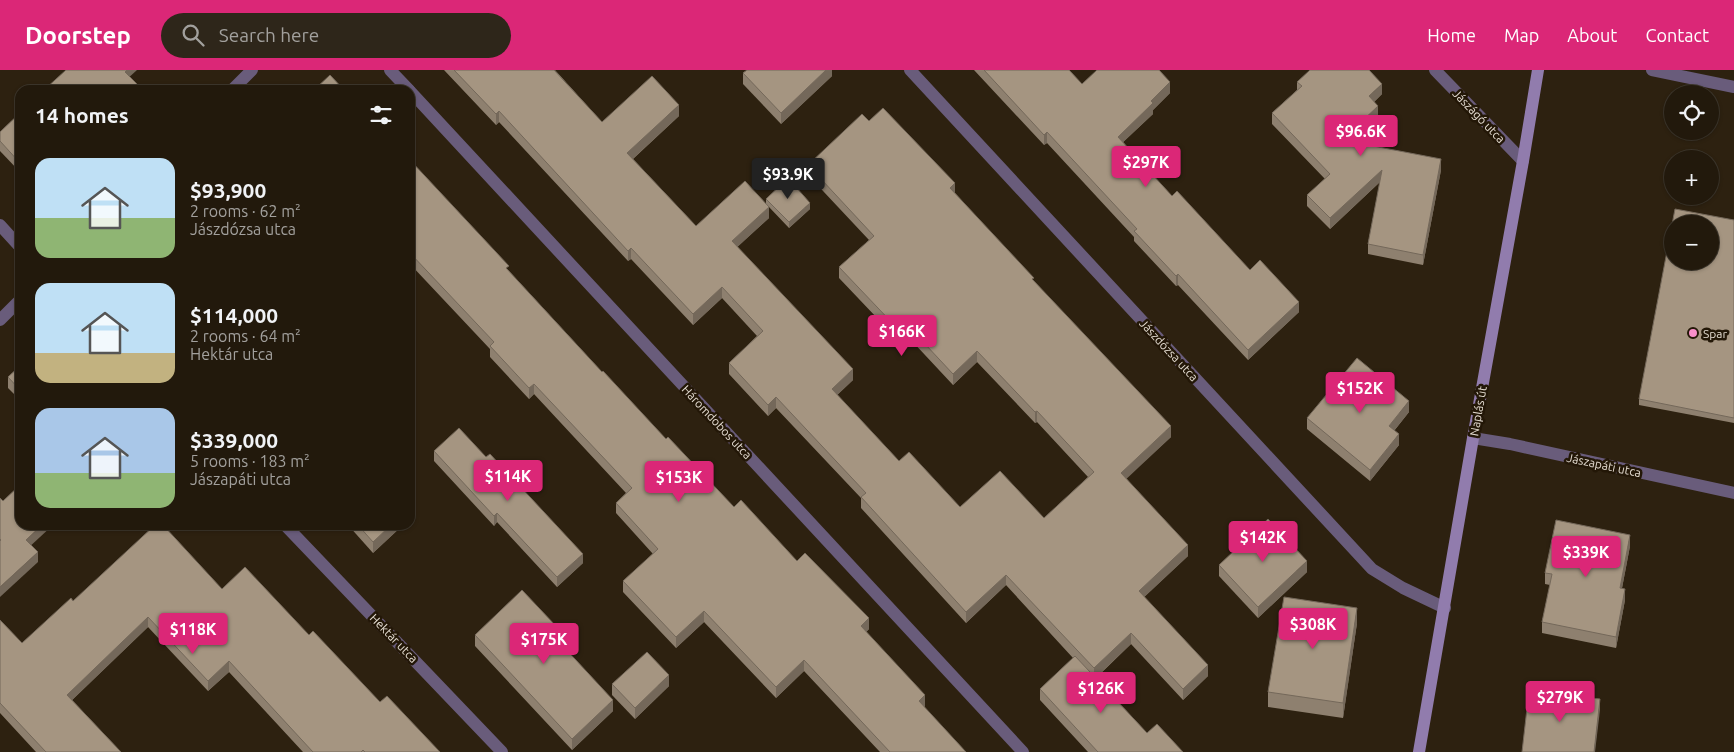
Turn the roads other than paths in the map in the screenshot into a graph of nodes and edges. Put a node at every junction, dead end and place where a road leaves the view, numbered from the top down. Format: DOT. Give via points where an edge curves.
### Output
graph roads {
  1 [pos="252,70"];
  2 [pos="390,70"];
  3 [pos="910,70"];
  4 [pos="1435,70"];
  5 [pos="1538,70"];
  6 [pos="1652,70"];
  7 [pos="237,85"];
  8 [pos="404,85"];
  9 [pos="1734,87"];
  10 [pos="415,96"];
  11 [pos="1523,161"];
  12 [pos="0,225"];
  13 [pos="15,241"];
  14 [pos="15,305"];
  15 [pos="0,320"];
  16 [pos="1473,438"];
  17 [pos="1734,493"];
  18 [pos="290,530"];
  19 [pos="1445,608"];
  20 [pos="502,752"];
  21 [pos="1023,752"];
  22 [pos="1419,752"];
  1 -- 7 [label="street"];
  2 -- 8 [label="street, Háromdobos utca"];
  3 -- 19 [label="street, Jászdózsa utca" via="1372,570"];
  4 -- 11 [label="street, Jászágó utca"];
  5 -- 11 [label="street, Naplás út"];
  6 -- 9 [label="street"];
  10 -- 21 [label="street, Háromdobos utca"];
  11 -- 16 [label="street, Naplás út"];
  12 -- 13 [label="street"];
  14 -- 15 [label="street"];
  16 -- 17 [label="street, Jászapáti utca"];
  16 -- 19 [label="street, Naplás út"];
  18 -- 20 [label="street, Hektár utca"];
  19 -- 22 [label="street, Naplás út"];
}
